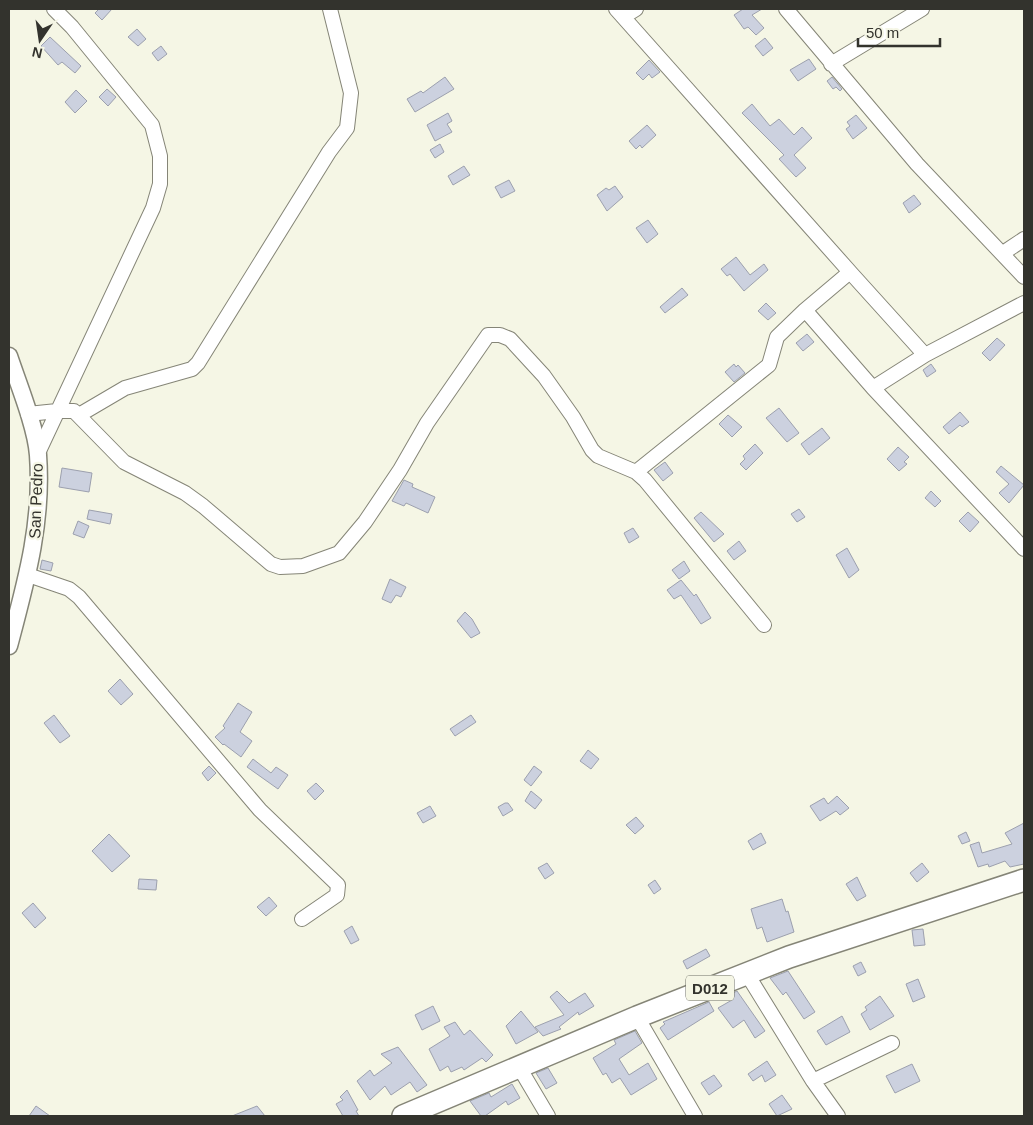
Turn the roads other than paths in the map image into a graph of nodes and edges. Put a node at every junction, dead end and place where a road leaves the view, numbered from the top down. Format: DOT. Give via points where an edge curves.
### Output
graph roads {
  1 [pos="54,9"];
  2 [pos="330,9"];
  3 [pos="636,9"];
  4 [pos="786,9"];
  5 [pos="922,9"];
  6 [pos="619,13"];
  7 [pos="831,64"];
  8 [pos="1024,239"];
  9 [pos="1003,253"];
  10 [pos="850,272"];
  11 [pos="1024,277"];
  12 [pos="1024,303"];
  13 [pos="805,310"];
  14 [pos="925,355"];
  15 [pos="9,356"];
  16 [pos="874,388"];
  17 [pos="57,410"];
  18 [pos="28,414"];
  19 [pos="79,415"];
  20 [pos="38,453"];
  21 [pos="636,472"];
  22 [pos="1024,549"];
  23 [pos="28,575"];
  24 [pos="764,625"];
  25 [pos="9,646"];
  26 [pos="1024,880"];
  27 [pos="302,919"];
  28 [pos="746,974"];
  29 [pos="637,1017"];
  30 [pos="892,1043"];
  31 [pos="519,1068"];
  32 [pos="813,1081"];
  33 [pos="404,1116"];
  34 [pos="548,1116"];
  35 [pos="695,1116"];
  36 [pos="838,1116"];
  1 -- 17 [label="street" via="152,125 160,156 160,184 153,208"];
  2 -- 19 [label="street" via="351,94 347,128 198,362 192,368 125,388"];
  3 -- 6 [label="street"];
  4 -- 7 [label="street"];
  5 -- 7 [label="street"];
  6 -- 10 [label="street"];
  7 -- 9 [label="street" via="916,164"];
  8 -- 9 [label="street"];
  9 -- 11 [label="street"];
  10 -- 13 [label="street"];
  10 -- 14 [label="street"];
  12 -- 14 [label="street"];
  13 -- 16 [label="street"];
  13 -- 21 [label="street" via="777,337 769,365"];
  14 -- 16 [label="street"];
  15 -- 18 [label="street, San Pedro"];
  16 -- 22 [label="street"];
  17 -- 18 [label="street"];
  17 -- 19 [label="street" via="74,411"];
  17 -- 20 [label="street"];
  18 -- 20 [label="street, San Pedro"];
  19 -- 21 [label="street" via="124,462 185,493 271,564 280,567 303,566 340,553 365,522 427,423 488,335 510,339 544,376 598,456"];
  20 -- 23 [label="street, San Pedro" via="36,541"];
  21 -- 24 [label="street"];
  23 -- 25 [label="street, San Pedro"];
  23 -- 27 [label="street" via="70,590 79,597 260,810 338,885 338,895"];
  26 -- 28 [label="main road, D012"];
  28 -- 29 [label="main road, D012"];
  28 -- 32 [label="street"];
  29 -- 31 [label="main road, D012"];
  29 -- 35 [label="street"];
  30 -- 32 [label="street"];
  31 -- 33 [label="main road, D012"];
  31 -- 34 [label="street"];
  32 -- 36 [label="street"];
}
